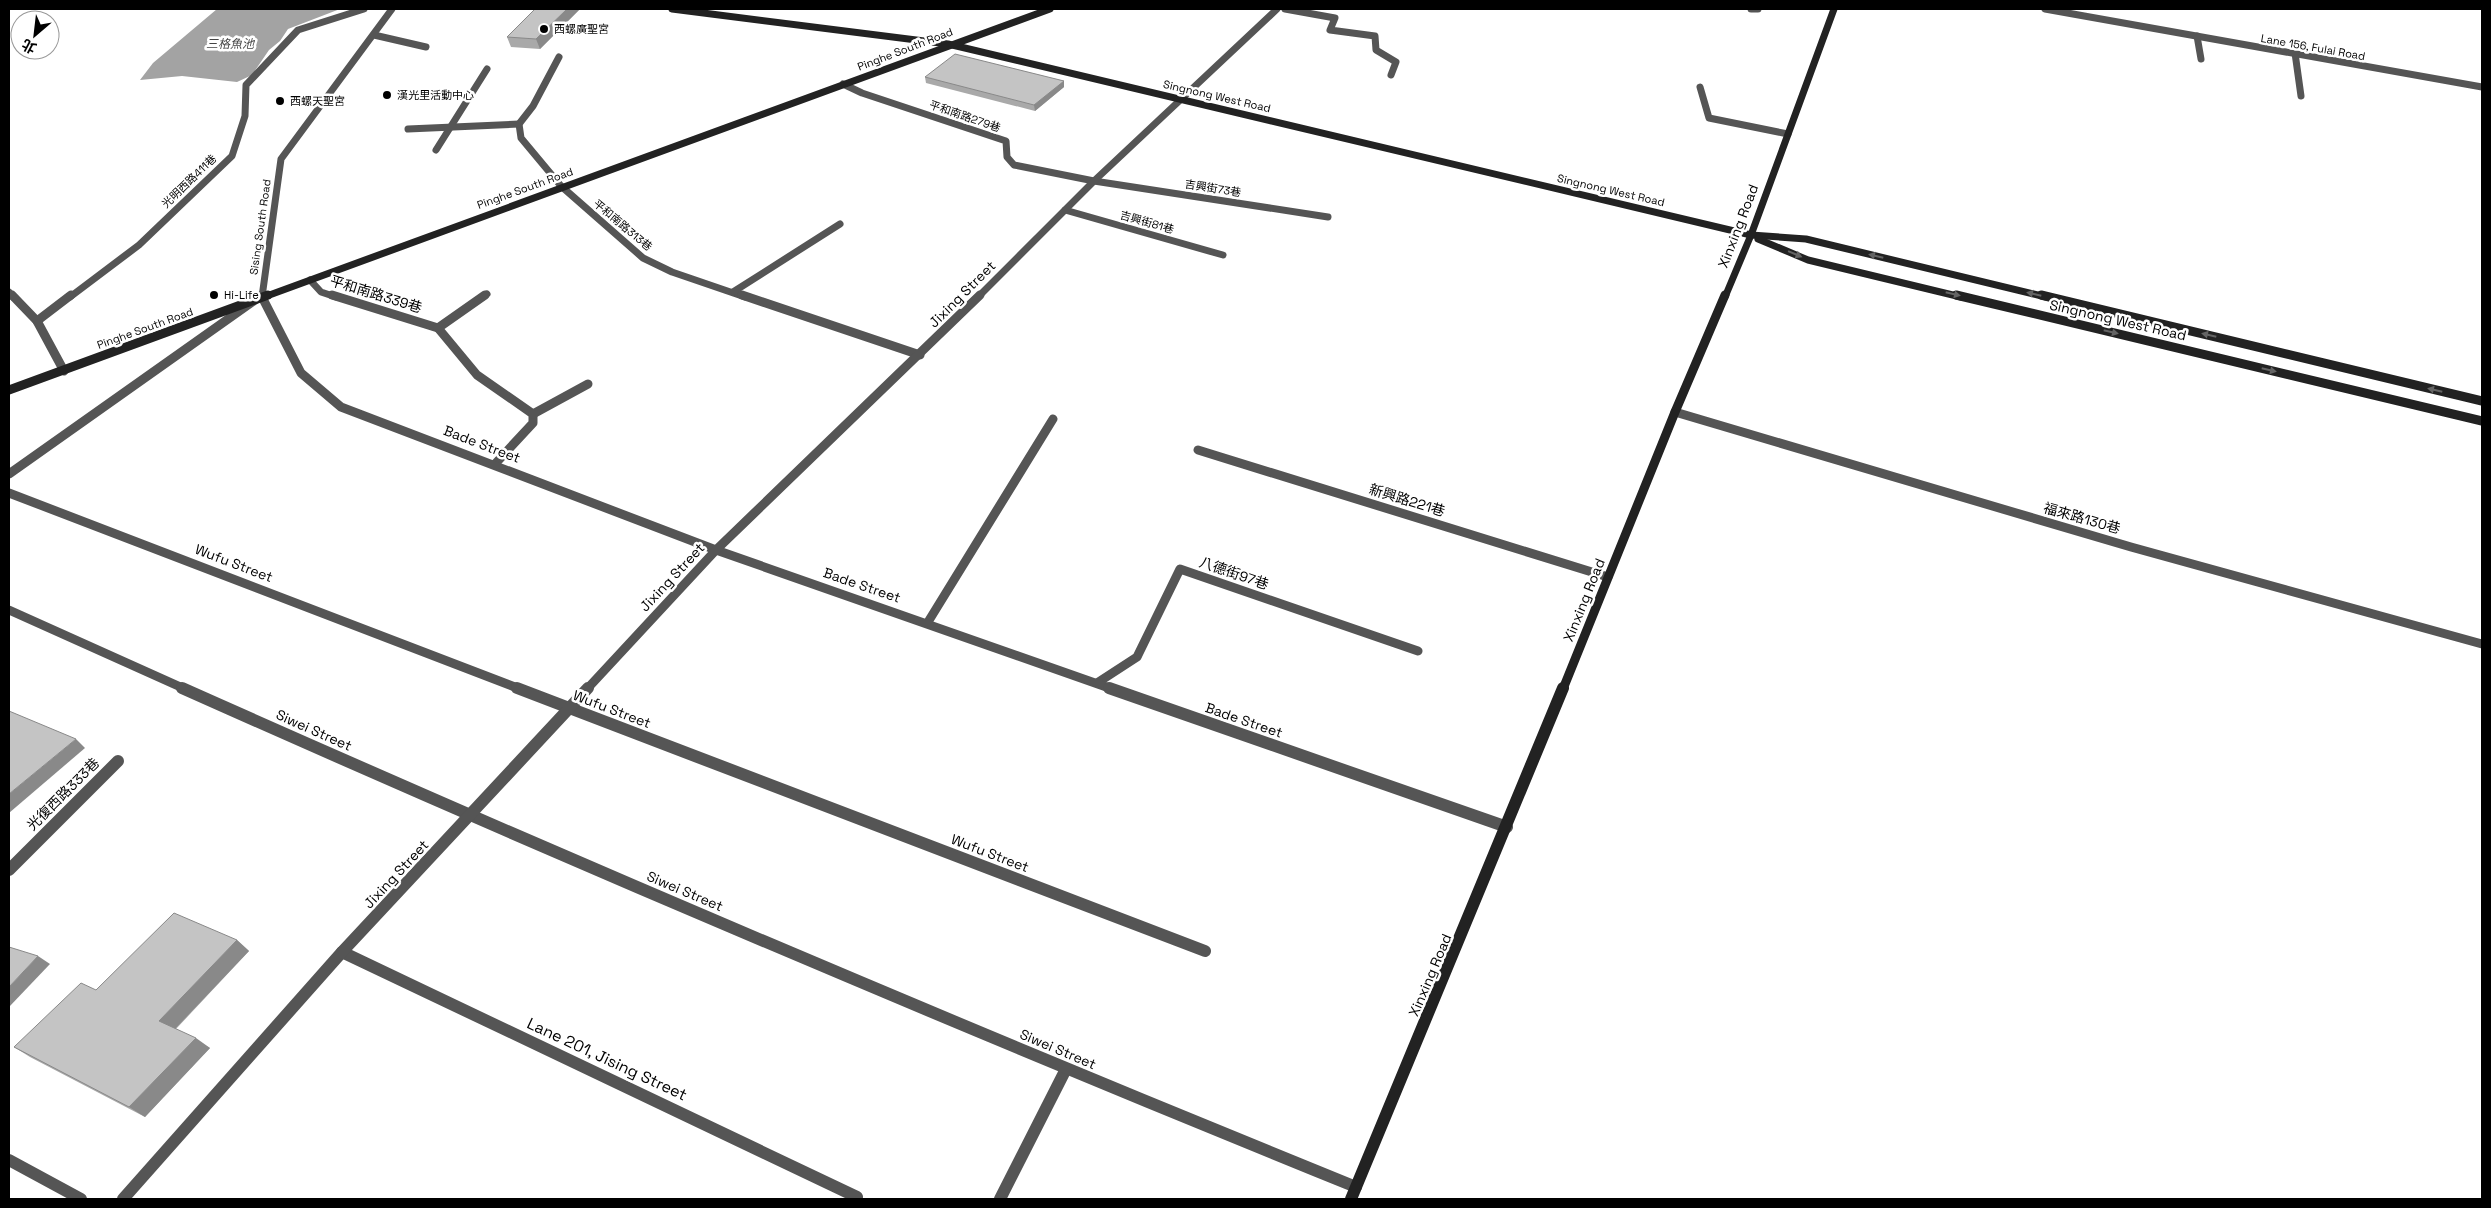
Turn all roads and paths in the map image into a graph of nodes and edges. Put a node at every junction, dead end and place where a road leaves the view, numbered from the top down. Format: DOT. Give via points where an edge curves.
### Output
graph roads {
  1 [pos="364,9"];
  2 [pos="392,9"];
  3 [pos="672,9"];
  4 [pos="1050,9"];
  5 [pos="1277,9"];
  6 [pos="1285,9"];
  7 [pos="1751,9"];
  8 [pos="1758,9"];
  9 [pos="1834,9"];
  10 [pos="2045,9"];
  11 [pos="374,35"];
  12 [pos="2198,36"];
  13 [pos="948,44"];
  14 [pos="426,47"];
  15 [pos="2294,54"];
  16 [pos="559,56"];
  17 [pos="2200,59"];
  18 [pos="487,69"];
  19 [pos="1391,74"];
  20 [pos="843,84"];
  21 [pos="1700,87"];
  22 [pos="2482,87"];
  23 [pos="2301,96"];
  24 [pos="1181,99"];
  25 [pos="519,124"];
  26 [pos="450,127"];
  27 [pos="408,129"];
  28 [pos="1788,134"];
  29 [pos="436,150"];
  30 [pos="1094,181"];
  31 [pos="561,186"];
  32 [pos="1064,210"];
  33 [pos="1328,218"];
  34 [pos="840,224"];
  35 [pos="1751,235"];
  36 [pos="1222,255"];
  37 [pos="310,280"];
  38 [pos="9,292"];
  39 [pos="733,292"];
  40 [pos="487,294"];
  41 [pos="262,297"];
  42 [pos="37,321"];
  43 [pos="438,328"];
  44 [pos="920,355"];
  45 [pos="64,371"];
  46 [pos="588,384"];
  47 [pos="9,390"];
  48 [pos="2482,401"];
  49 [pos="1675,412"];
  50 [pos="533,414"];
  51 [pos="1053,419"];
  52 [pos="2482,422"];
  53 [pos="1198,450"];
  54 [pos="496,464"];
  55 [pos="9,474"];
  56 [pos="9,493"];
  57 [pos="716,550"];
  58 [pos="1608,577"];
  59 [pos="9,610"];
  60 [pos="928,622"];
  61 [pos="2482,644"];
  62 [pos="1418,650"];
  63 [pos="1097,683"];
  64 [pos="570,709"];
  65 [pos="118,761"];
  66 [pos="469,816"];
  67 [pos="1507,827"];
  68 [pos="9,870"];
  69 [pos="1205,951"];
  70 [pos="342,952"];
  71 [pos="1066,1069"];
  72 [pos="9,1160"];
  73 [pos="1356,1187"];
  74 [pos="857,1197"];
  75 [pos="81,1199"];
  76 [pos="123,1199"];
  77 [pos="1000,1199"];
  78 [pos="1352,1199"];
  1 -- 42 [label="street, 光明西路411巷" via="298,30 246,85 245,116 232,156 139,245"];
  2 -- 11 [label="street, Sising South Road"];
  3 -- 13 [label="main road, Singnong West Road"];
  4 -- 13 [label="main road, Pinghe South Road"];
  5 -- 24 [label="street, Jixing Street"];
  6 -- 19 [label="street" via="1335,18 1330,30 1375,36 1376,50 1396,62"];
  7 -- 8 [label="street"];
  9 -- 28 [label="main road, Xinxing Road"];
  10 -- 12 [label="street, Lane 156, Fulai Road"];
  11 -- 14 [label="street"];
  11 -- 41 [label="street, Sising South Road" via="281,159"];
  12 -- 15 [label="street, Lane 156, Fulai Road"];
  12 -- 17 [label="street"];
  13 -- 20 [label="main road, Pinghe South Road"];
  13 -- 24 [label="main road, Singnong West Road"];
  15 -- 22 [label="street, Lane 156, Fulai Road"];
  15 -- 23 [label="street"];
  16 -- 25 [label="street" via="533,106"];
  18 -- 26 [label="street"];
  20 -- 30 [label="street, 平和南路279巷" via="862,94 1006,141 1007,157 1014,165"];
  20 -- 31 [label="main road, Pinghe South Road"];
  21 -- 28 [label="street" via="1709,118"];
  24 -- 30 [label="street, Jixing Street"];
  24 -- 35 [label="main road, Singnong West Road"];
  25 -- 26 [label="street"];
  25 -- 31 [label="street, 平和南路313巷" via="521,138"];
  26 -- 27 [label="street"];
  26 -- 29 [label="street"];
  28 -- 35 [label="main road, Xinxing Road"];
  30 -- 32 [label="street, Jixing Street"];
  30 -- 33 [label="street, 吉興街73巷"];
  31 -- 37 [label="main road, Pinghe South Road"];
  31 -- 39 [label="street, 平和南路313巷" via="643,258 672,272"];
  32 -- 36 [label="street, 吉興街81巷"];
  32 -- 44 [label="street, Jixing Street"];
  34 -- 39 [label="street"];
  48 -- 35 [label="main road, Singnong West Road, one-way" via="1806,239"];
  35 -- 49 [label="main road, Xinxing Road"];
  35 -- 52 [label="main road, Singnong West Road, one-way" via="1808,260"];
  37 -- 41 [label="main road, Pinghe South Road"];
  37 -- 43 [label="street, 平和南路339巷" via="321,292"];
  38 -- 42 [label="street"];
  39 -- 44 [label="street, 平和南路313巷"];
  40 -- 43 [label="street"];
  41 -- 45 [label="main road, Pinghe South Road"];
  41 -- 54 [label="street, Bade Street" via="300,373 341,407"];
  41 -- 55 [label="street"];
  42 -- 45 [label="street"];
  43 -- 50 [label="street" via="477,375"];
  44 -- 57 [label="street, Jixing Street"];
  45 -- 47 [label="main road, Pinghe South Road"];
  46 -- 50 [label="street"];
  49 -- 58 [label="main road, Xinxing Road"];
  49 -- 61 [label="street, 福來路130巷" via="2131,547"];
  50 -- 54 [label="street" via="533,423"];
  51 -- 60 [label="street"];
  53 -- 58 [label="street, 新興路221巷"];
  54 -- 57 [label="street, Bade Street"];
  56 -- 64 [label="street, Wufu Street"];
  57 -- 60 [label="street, Bade Street"];
  57 -- 64 [label="street, Jixing Street"];
  58 -- 67 [label="main road, Xinxing Road"];
  59 -- 66 [label="street, Siwei Street"];
  60 -- 63 [label="street, Bade Street"];
  62 -- 63 [label="street, 八德街97巷" via="1180,569 1137,657"];
  63 -- 67 [label="street, Bade Street"];
  64 -- 66 [label="street, Jixing Street"];
  64 -- 69 [label="street, Wufu Street"];
  65 -- 68 [label="street, 光復西路333巷"];
  66 -- 70 [label="street, Jixing Street"];
  66 -- 71 [label="street, Siwei Street"];
  67 -- 73 [label="main road, Xinxing Road"];
  70 -- 74 [label="street, Lane 201, Jising Street"];
  70 -- 76 [label="street, Jixing Street"];
  71 -- 73 [label="street, Siwei Street"];
  71 -- 77 [label="street"];
  72 -- 75 [label="street"];
  73 -- 78 [label="main road, Xinxing Road"];
}
